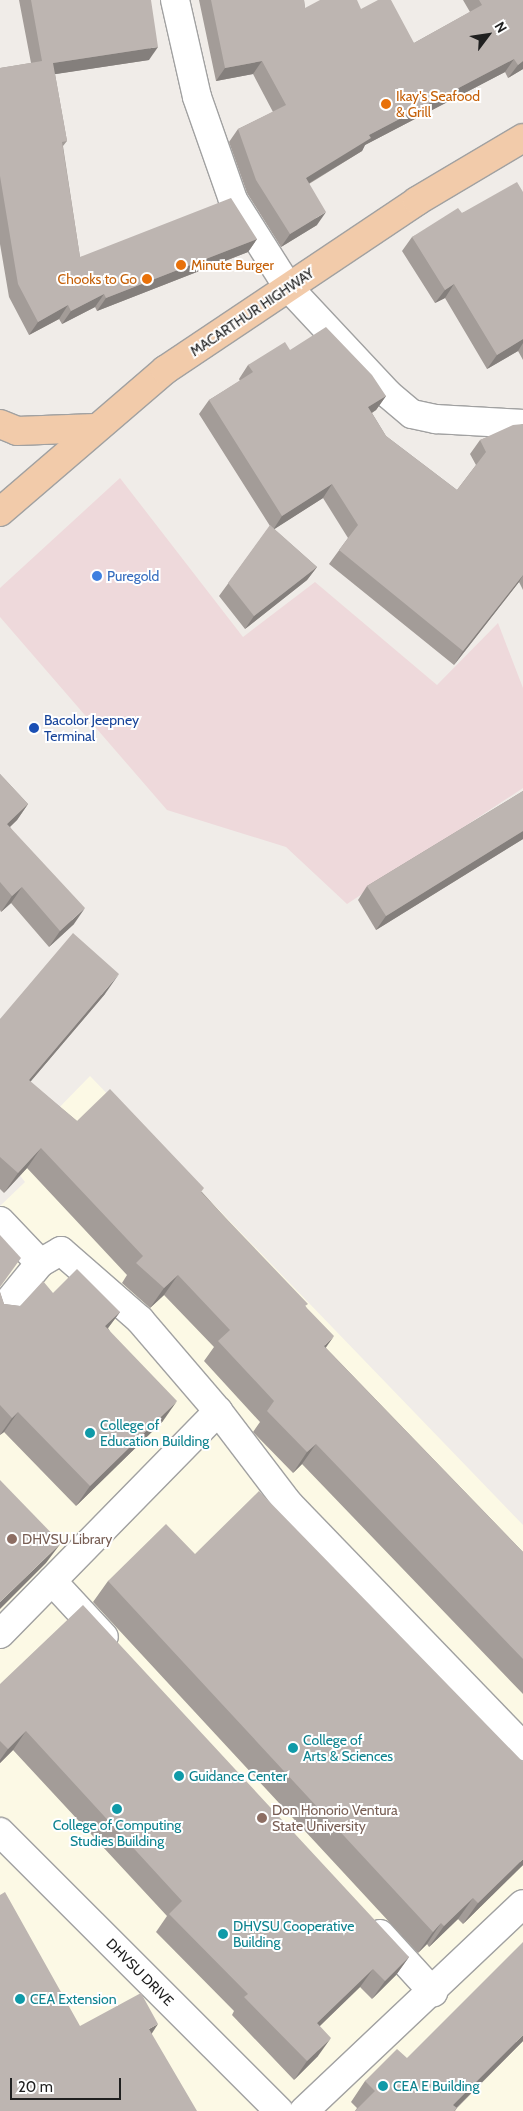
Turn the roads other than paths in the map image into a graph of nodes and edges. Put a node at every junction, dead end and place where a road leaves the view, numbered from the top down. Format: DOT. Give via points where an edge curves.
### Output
graph roads {
  1 [pos="174,0"];
  2 [pos="523,138"];
  3 [pos="288,287"];
  4 [pos="0,424"];
  5 [pos="522,426"];
  6 [pos="95,428"];
  7 [pos="0,512"];
  8 [pos="0,1221"];
  9 [pos="40,1262"];
  10 [pos="0,1312"];
  11 [pos="218,1411"];
  12 [pos="52,1581"];
  13 [pos="0,1634"];
  14 [pos="119,1653"];
  15 [pos="523,1746"];
  16 [pos="0,1832"];
  17 [pos="523,1904"];
  18 [pos="360,1912"];
  19 [pos="433,1992"];
  20 [pos="279,2111"];
  21 [pos="304,2111"];
  1 -- 3 [label="street" via="196,97 233,200"];
  2 -- 3 [label="main road, MACARTHUR HIGHWAY" via="416,201"];
  3 -- 5 [label="street" via="388,394 412,414"];
  3 -- 6 [label="main road, MACARTHUR HIGHWAY" via="165,370"];
  4 -- 6 [label="main road" via="17,431"];
  6 -- 7 [label="main road, MACARTHUR HIGHWAY"];
  8 -- 9 [label="street"];
  9 -- 10 [label="street"];
  9 -- 11 [label="street" via="61,1251 140,1320"];
  11 -- 12 [label="street"];
  11 -- 15 [label="street" via="288,1503"];
  12 -- 13 [label="street"];
  12 -- 14 [label="street"];
  16 -- 20 [label="street, DHVSU DRIVE"];
  17 -- 19 [label="street"];
  18 -- 19 [label="street"];
  19 -- 21 [label="street"];
}
